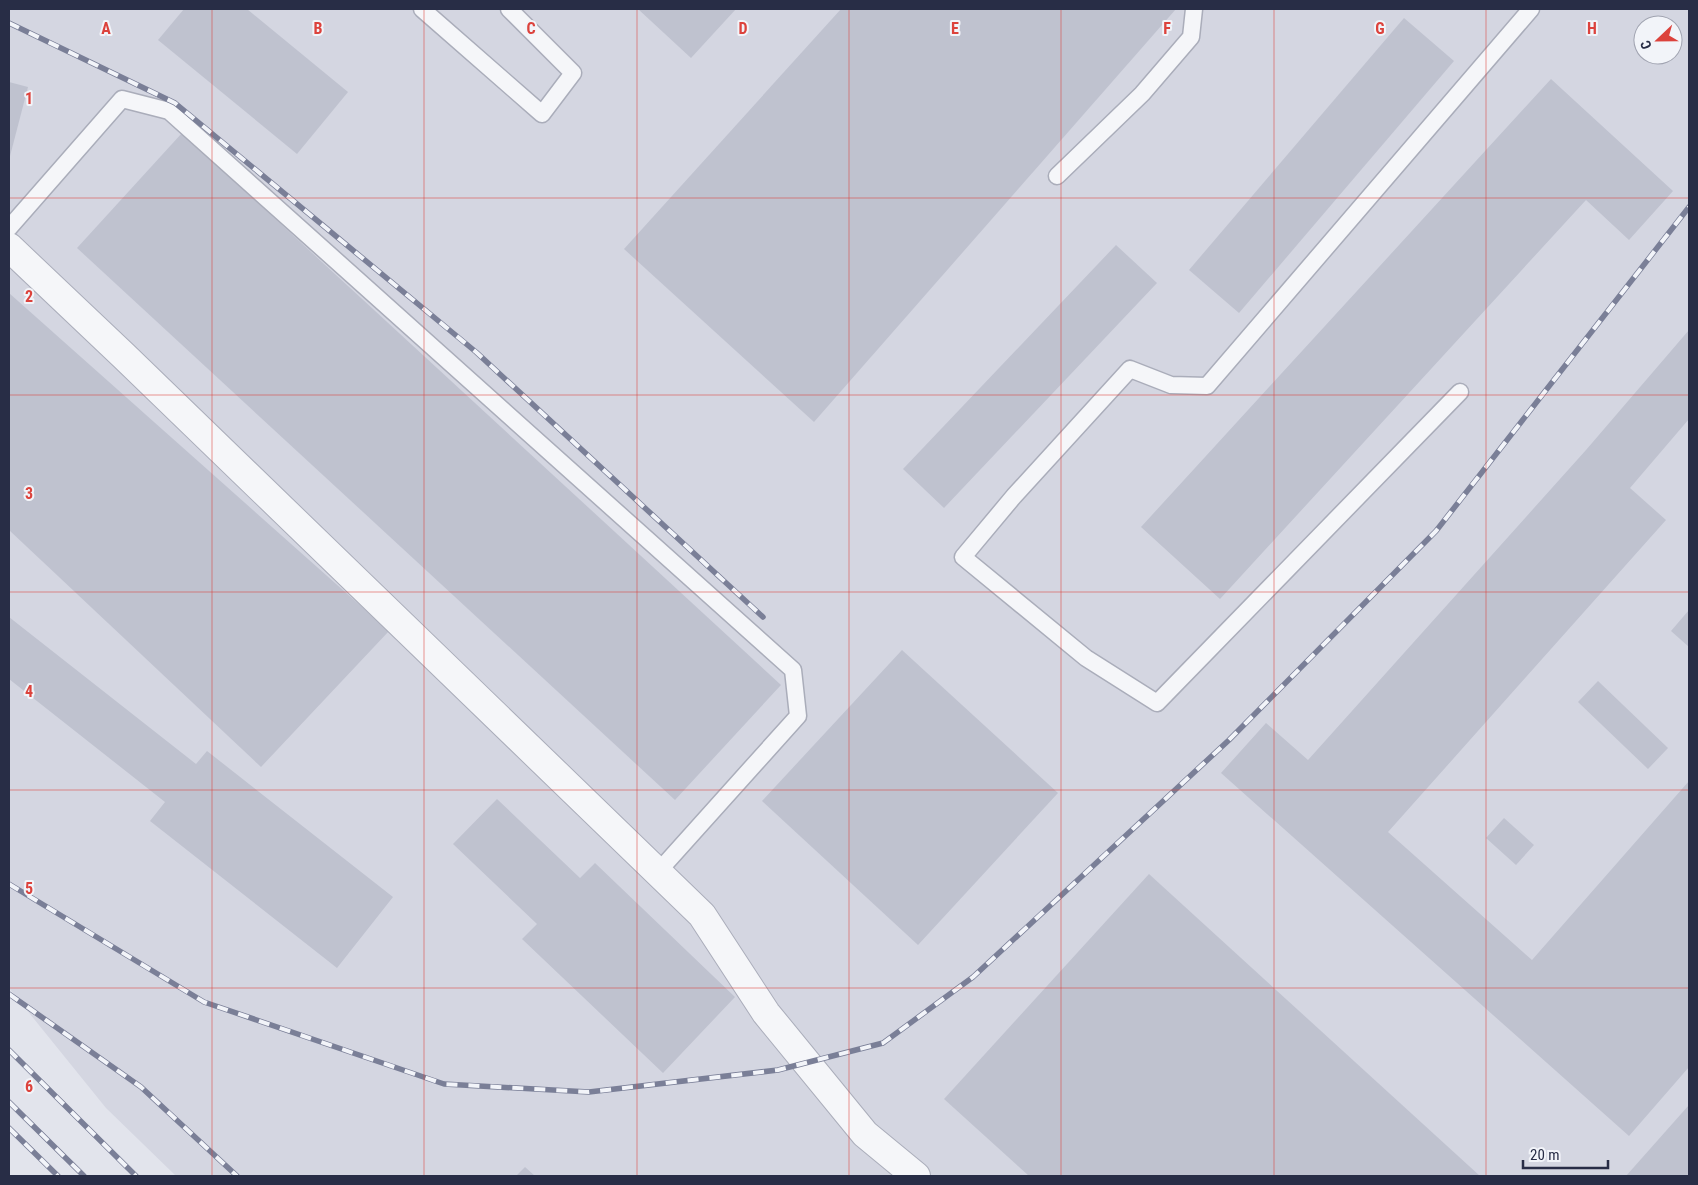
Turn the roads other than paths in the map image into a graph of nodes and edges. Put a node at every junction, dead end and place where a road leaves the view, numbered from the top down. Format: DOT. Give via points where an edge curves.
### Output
graph roads {
  1 [pos="422,9"];
  2 [pos="510,9"];
  3 [pos="1194,9"];
  4 [pos="1531,9"];
  5 [pos="1057,176"];
  6 [pos="9,228"];
  7 [pos="9,247"];
  8 [pos="1460,392"];
  9 [pos="657,873"];
  10 [pos="916,1176"];
  1 -- 2 [label="lane" via="542,114 573,73"];
  3 -- 5 [label="lane" via="1191,36 1142,94"];
  4 -- 8 [label="lane" via="1207,386 1171,385 1130,369 963,557 1086,658 1157,703"];
  6 -- 9 [label="lane" via="122,99 169,111 793,670 798,716"];
  7 -- 9 [label="street"];
  9 -- 10 [label="street" via="702,915 766,1014 865,1134"];
}
